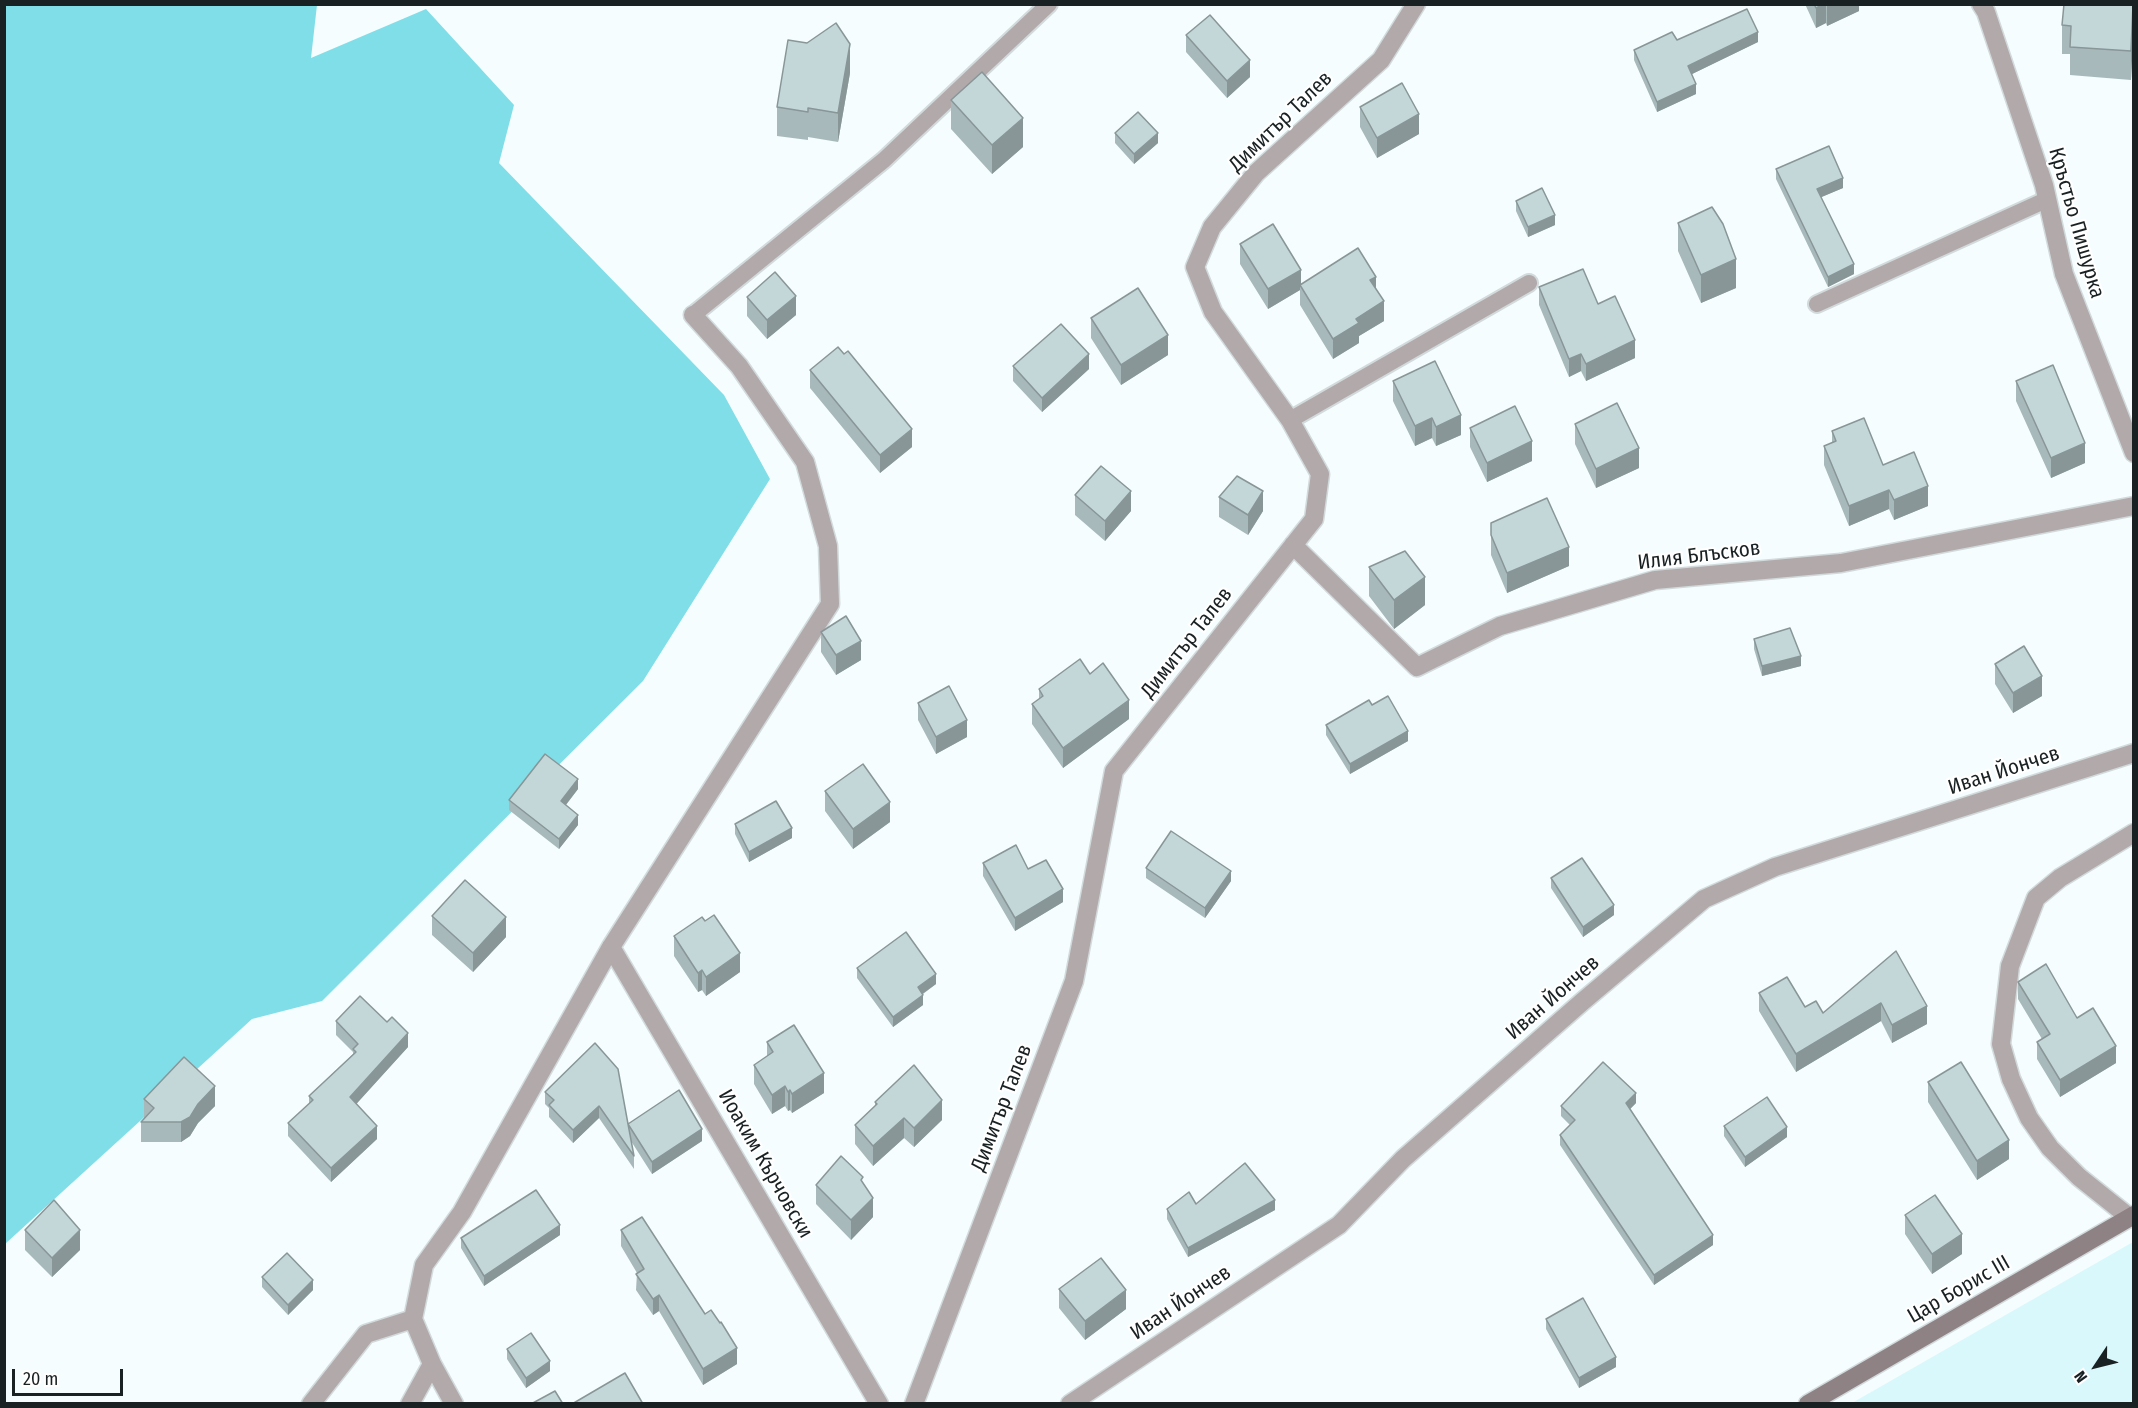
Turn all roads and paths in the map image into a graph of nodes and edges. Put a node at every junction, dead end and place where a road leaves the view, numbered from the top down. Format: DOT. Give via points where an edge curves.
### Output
graph roads {
  1 [pos="1049,4"];
  2 [pos="1416,4"];
  3 [pos="1981,4"];
  4 [pos="2046,200"];
  5 [pos="1529,283"];
  6 [pos="1817,304"];
  7 [pos="693,315"];
  8 [pos="1290,420"];
  9 [pos="2133,453"];
  10 [pos="2133,507"];
  11 [pos="1293,544"];
  12 [pos="2133,753"];
  13 [pos="2133,832"];
  14 [pos="611,947"];
  15 [pos="2131,1216"];
  16 [pos="413,1319"];
  17 [pos="432,1364"];
  18 [pos="311,1404"];
  19 [pos="410,1404"];
  20 [pos="454,1404"];
  21 [pos="879,1404"];
  22 [pos="914,1404"];
  23 [pos="1070,1404"];
  24 [pos="1808,1404"];
  1 -- 7 [label="lane" via="884,160"];
  2 -- 8 [label="street, Димитър Талев" via="1381,60 1256,173 1212,227 1195,267 1214,312"];
  3 -- 4 [label="street, Кръстьо Пишурка"];
  4 -- 6 [label="lane"];
  4 -- 9 [label="street, Кръстьо Пишурка" via="2064,274"];
  5 -- 8 [label="lane"];
  7 -- 14 [label="street" via="739,366 805,462 828,546 830,604"];
  8 -- 11 [label="street, Димитър Талев" via="1320,474 1314,519"];
  10 -- 11 [label="street, Илия Блъсков" via="1841,563 1655,580 1500,626 1417,667"];
  11 -- 22 [label="street, Димитър Талев" via="1114,771 1074,981"];
  12 -- 23 [label="street, Иван Йончев" via="1775,867 1704,899 1403,1159 1339,1226"];
  13 -- 15 [label="street" via="2060,878 2036,898 2010,966 2001,1044 2015,1089 2050,1148 2079,1177"];
  14 -- 16 [label="street" via="462,1212 424,1265"];
  14 -- 21 [label="street, Иоаким Кърчовски"];
  15 -- 24 [label="street, Цар Борис III"];
  16 -- 17 [label="street"];
  16 -- 18 [label="street" via="366,1334"];
  17 -- 19 [label="street"];
  17 -- 20 [label="street"];
}
